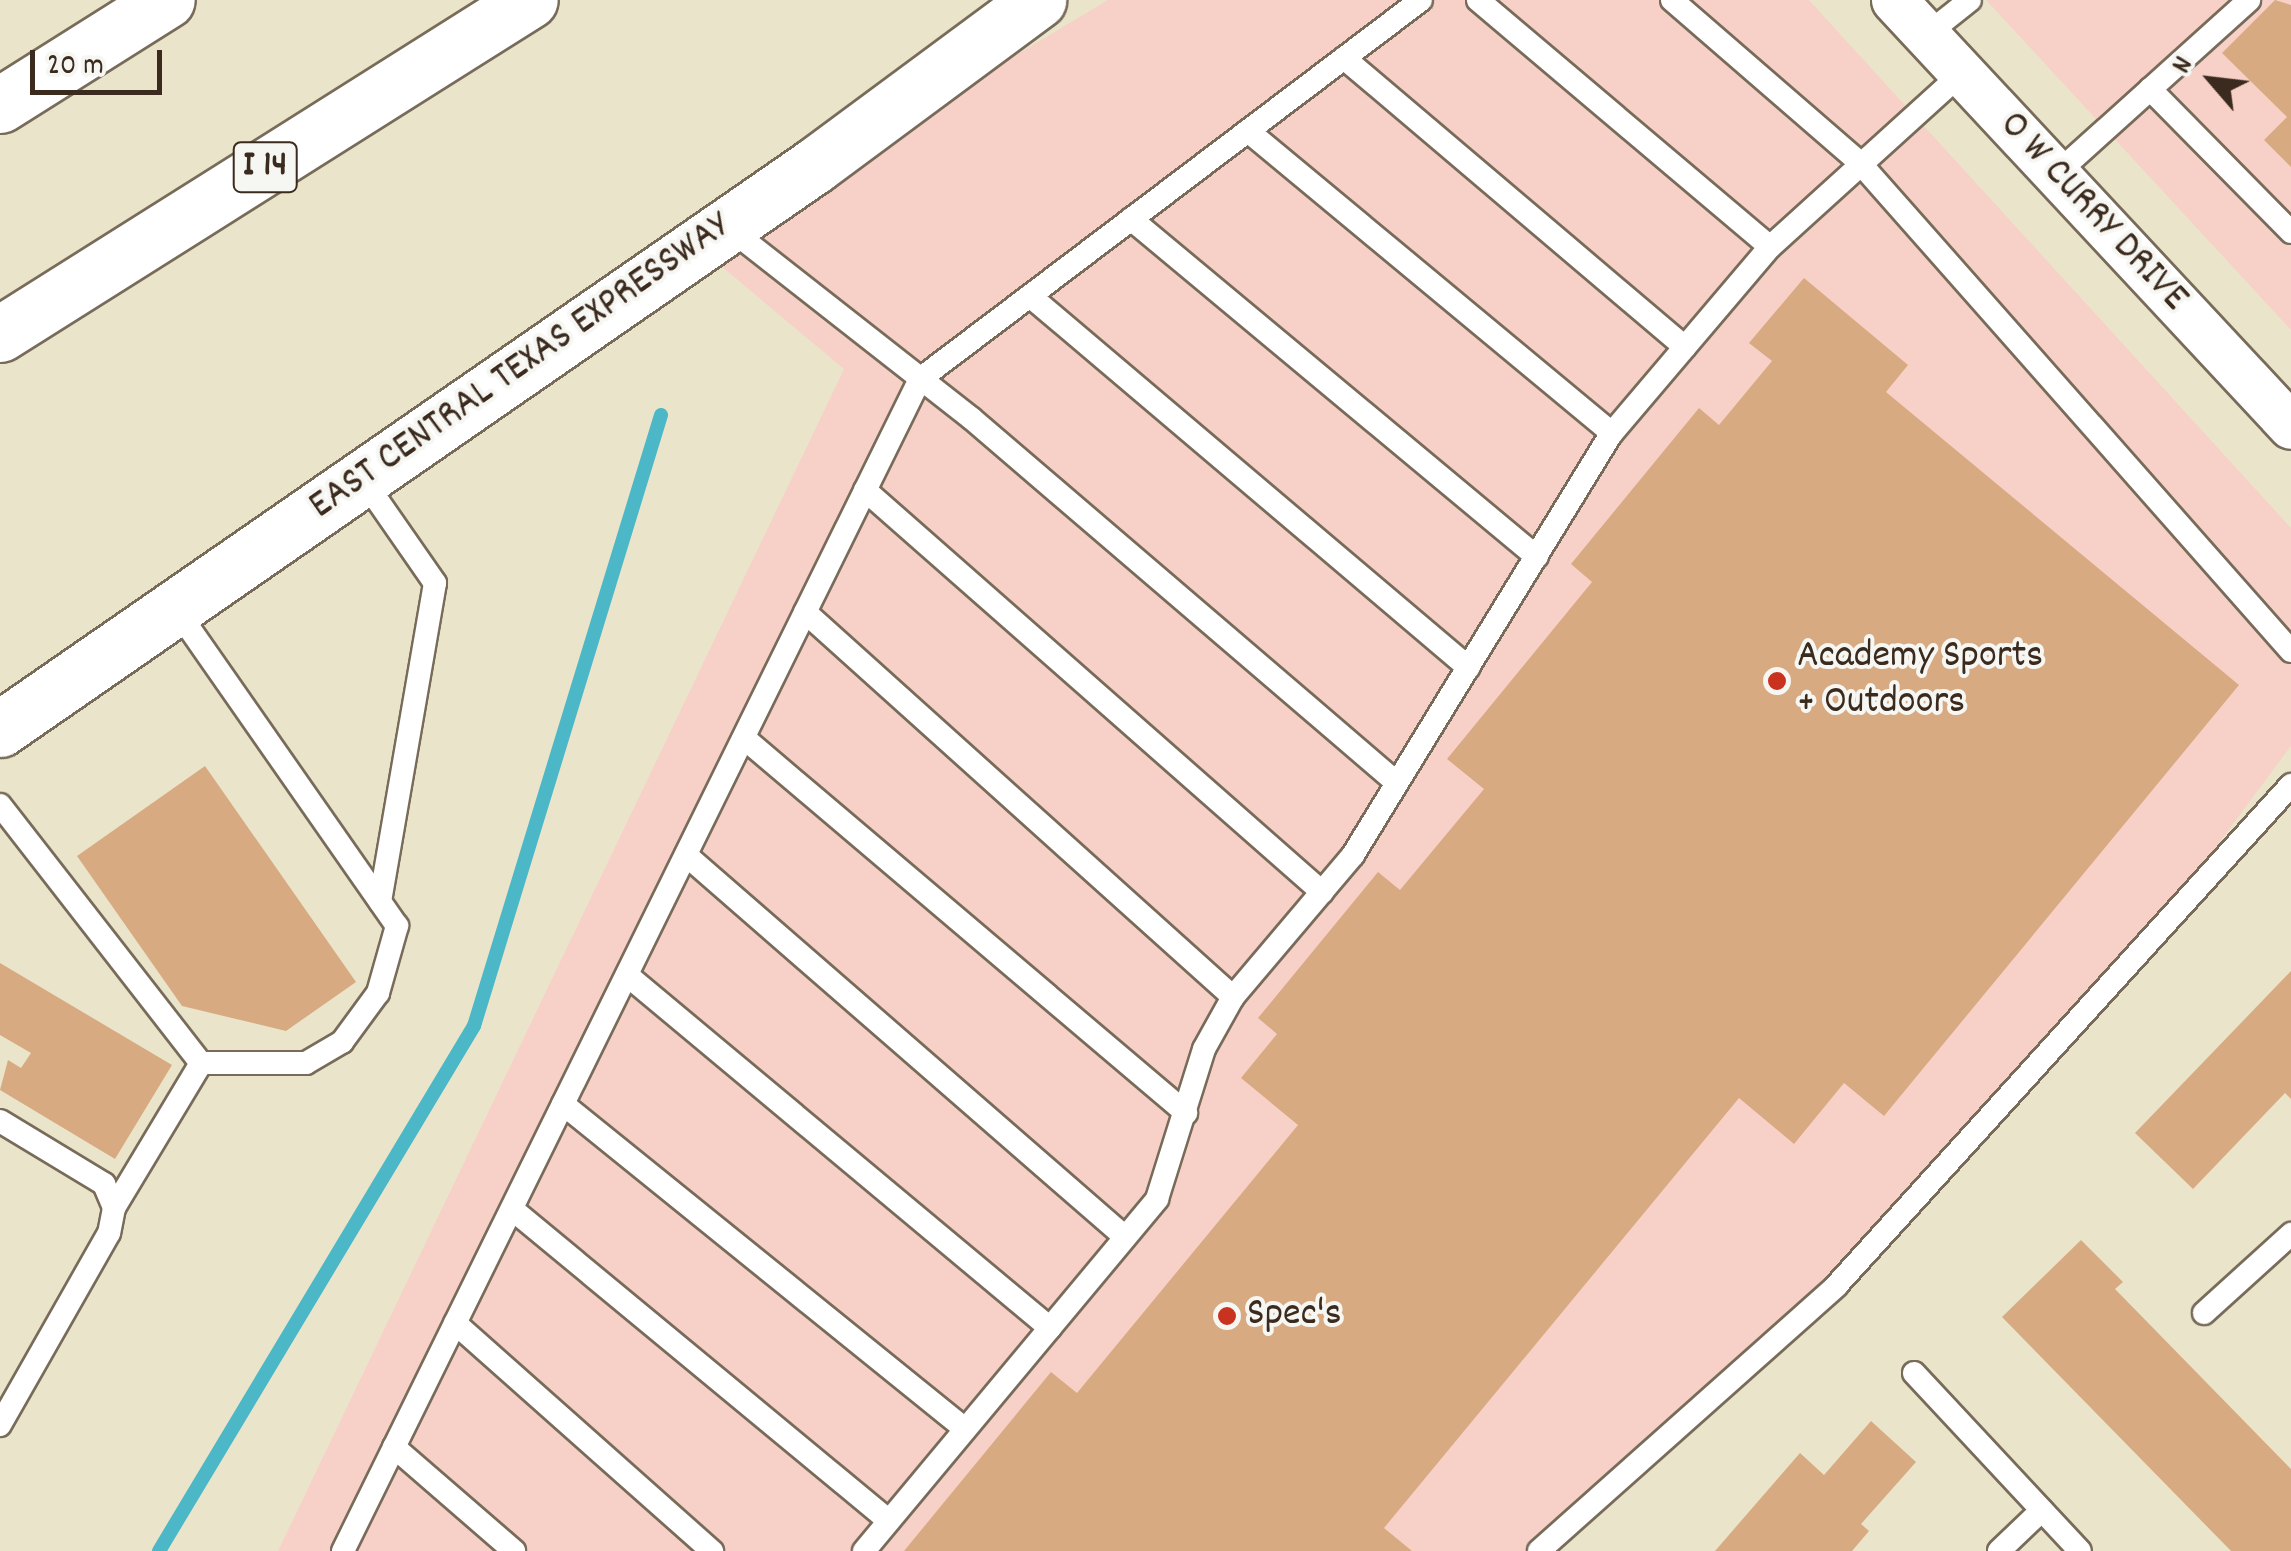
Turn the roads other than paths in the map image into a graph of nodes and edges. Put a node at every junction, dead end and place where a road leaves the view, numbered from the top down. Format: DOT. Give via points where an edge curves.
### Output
graph roads {
  1 [pos="167,0"];
  2 [pos="530,0"];
  3 [pos="1038,0"];
  4 [pos="1421,0"];
  5 [pos="1478,0"];
  6 [pos="1672,0"];
  7 [pos="1894,0"];
  8 [pos="1970,0"];
  9 [pos="2249,0"];
  10 [pos="1926,35"];
  11 [pos="1344,58"];
  12 [pos="1962,73"];
  13 [pos="2150,89"];
  14 [pos="0,106"];
  15 [pos="1248,131"];
  16 [pos="1860,163"];
  17 [pos="2056,174"];
  18 [pos="1131,219"];
  19 [pos="726,226"];
  20 [pos="2291,232"];
  21 [pos="1770,247"];
  22 [pos="1030,296"];
  23 [pos="0,334"];
  24 [pos="1685,346"];
  25 [pos="920,379"];
  26 [pos="2289,420"];
  27 [pos="1612,434"];
  28 [pos="362,478"];
  29 [pos="865,490"];
  30 [pos="1537,557"];
  31 [pos="175,608"];
  32 [pos="805,612"];
  33 [pos="2291,651"];
  34 [pos="1469,668"];
  35 [pos="0,729"];
  36 [pos="744,738"];
  37 [pos="1398,784"];
  38 [pos="2291,785"];
  39 [pos="0,804"];
  40 [pos="686,854"];
  41 [pos="1322,892"];
  42 [pos="380,900"];
  43 [pos="627,975"];
  44 [pos="1234,997"];
  45 [pos="200,1063"];
  46 [pos="563,1104"];
  47 [pos="1186,1113"];
  48 [pos="0,1121"];
  49 [pos="114,1208"];
  50 [pos="512,1209"];
  51 [pos="2291,1234"];
  52 [pos="1125,1237"];
  53 [pos="2204,1313"];
  54 [pos="455,1323"];
  55 [pos="1050,1328"];
  56 [pos="1914,1373"];
  57 [pos="0,1425"];
  58 [pos="966,1429"];
  59 [pos="394,1447"];
  60 [pos="2042,1510"];
  61 [pos="889,1521"];
  62 [pos="343,1551"];
  63 [pos="514,1551"];
  64 [pos="712,1551"];
  65 [pos="864,1551"];
  66 [pos="1539,1551"];
  67 [pos="1999,1551"];
  68 [pos="2080,1551"];
  1 -- 14 [label="main road"];
  2 -- 23 [label="main road, I 14"];
  3 -- 19 [label="main road, EAST CENTRAL TEXAS EXPRESSWAY"];
  4 -- 11 [label="lane"];
  5 -- 21 [label="lane"];
  6 -- 16 [label="lane"];
  7 -- 10 [label="street, O W CURRY DRIVE"];
  8 -- 10 [label="lane"];
  9 -- 13 [label="lane"];
  10 -- 12 [label="street, O W CURRY DRIVE"];
  11 -- 15 [label="lane"];
  11 -- 24 [label="lane"];
  12 -- 16 [label="lane"];
  12 -- 17 [label="street, O W CURRY DRIVE"];
  13 -- 17 [label="lane"];
  13 -- 20 [label="lane"];
  15 -- 18 [label="lane"];
  15 -- 27 [label="lane"];
  16 -- 21 [label="lane"];
  16 -- 33 [label="lane"];
  17 -- 26 [label="street, O W CURRY DRIVE"];
  18 -- 22 [label="lane"];
  18 -- 30 [label="lane"];
  19 -- 25 [label="lane"];
  19 -- 28 [label="main road, EAST CENTRAL TEXAS EXPRESSWAY"];
  21 -- 24 [label="lane"];
  22 -- 25 [label="lane"];
  22 -- 34 [label="lane"];
  24 -- 27 [label="lane"];
  25 -- 29 [label="lane"];
  25 -- 37 [label="lane"];
  27 -- 30 [label="lane"];
  28 -- 31 [label="main road, EAST CENTRAL TEXAS EXPRESSWAY"];
  28 -- 42 [label="lane" via="434,583"];
  29 -- 32 [label="lane"];
  29 -- 41 [label="lane"];
  30 -- 34 [label="lane"];
  31 -- 35 [label="main road, EAST CENTRAL TEXAS EXPRESSWAY"];
  31 -- 42 [label="lane"];
  32 -- 36 [label="lane"];
  32 -- 44 [label="lane"];
  34 -- 37 [label="lane"];
  36 -- 40 [label="lane"];
  36 -- 47 [label="lane"];
  37 -- 41 [label="lane"];
  38 -- 66 [label="lane" via="1836,1286"];
  39 -- 45 [label="lane"];
  40 -- 43 [label="lane"];
  40 -- 52 [label="lane"];
  41 -- 44 [label="lane"];
  42 -- 45 [label="lane" via="398,926 378,993 342,1042 306,1063"];
  43 -- 46 [label="lane"];
  43 -- 55 [label="lane"];
  44 -- 47 [label="lane" via="1204,1049"];
  45 -- 49 [label="lane"];
  46 -- 50 [label="lane"];
  46 -- 58 [label="lane"];
  47 -- 52 [label="lane" via="1156,1199"];
  48 -- 49 [label="lane" via="104,1184"];
  49 -- 57 [label="lane" via="109,1234"];
  50 -- 54 [label="lane"];
  50 -- 61 [label="lane"];
  51 -- 53 [label="lane"];
  52 -- 55 [label="lane"];
  54 -- 59 [label="lane"];
  54 -- 64 [label="lane"];
  55 -- 58 [label="lane"];
  56 -- 60 [label="lane"];
  58 -- 61 [label="lane"];
  59 -- 62 [label="lane"];
  59 -- 63 [label="lane"];
  60 -- 67 [label="lane"];
  60 -- 68 [label="lane"];
  61 -- 65 [label="lane"];
}
